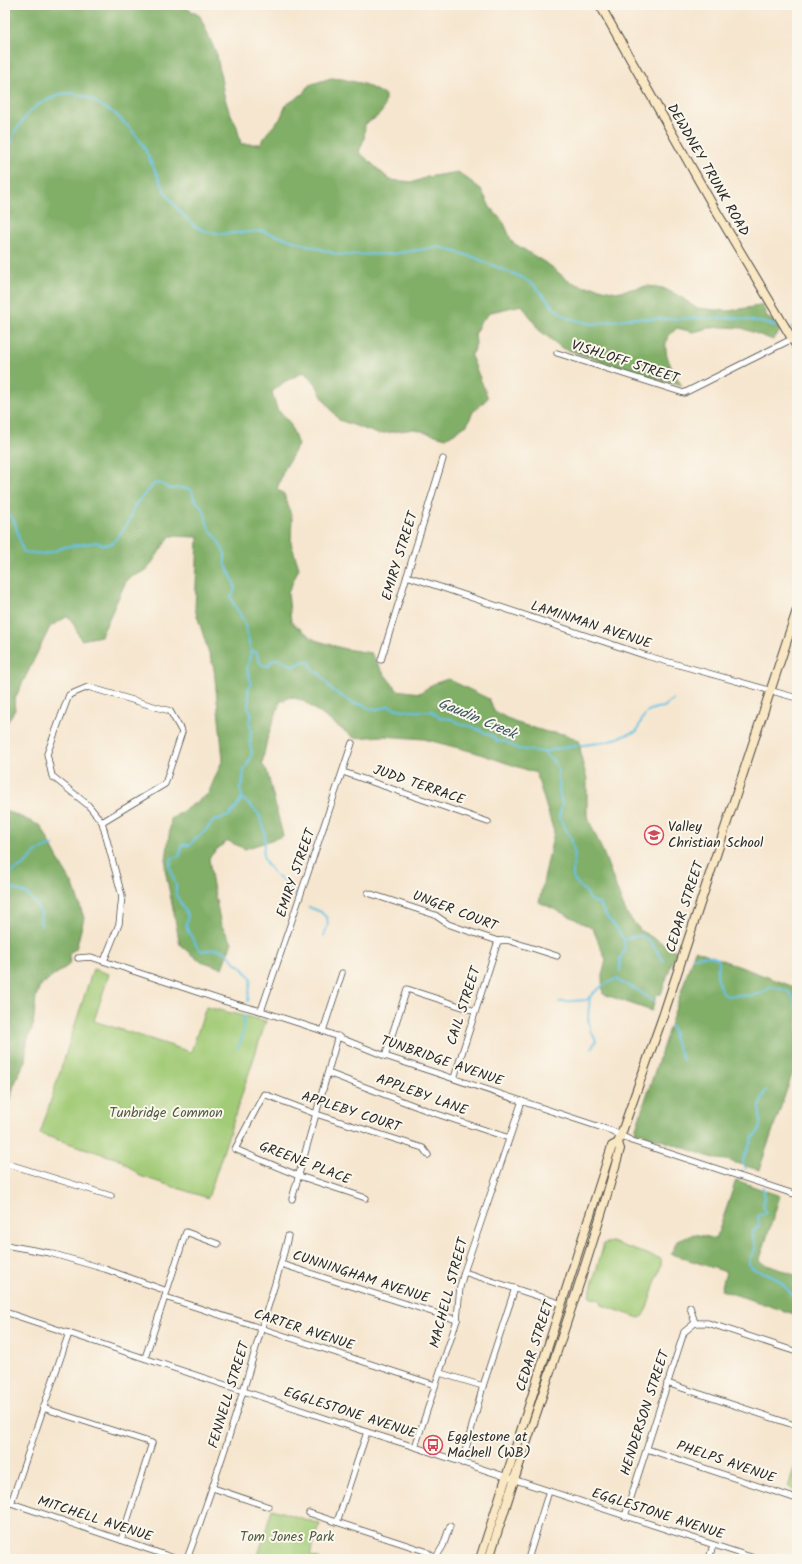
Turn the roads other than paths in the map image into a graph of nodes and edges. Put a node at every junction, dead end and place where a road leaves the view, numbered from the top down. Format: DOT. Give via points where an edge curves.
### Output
graph roads {
  1 [pos="600,5"];
  2 [pos="792,339"];
  3 [pos="797,347"];
  4 [pos="557,354"];
  5 [pos="442,459"];
  6 [pos="407,576"];
  7 [pos="797,610"];
  8 [pos="381,660"];
  9 [pos="770,690"];
  10 [pos="797,698"];
  11 [pos="352,743"];
  12 [pos="343,772"];
  13 [pos="102,822"];
  14 [pos="488,822"];
  15 [pos="368,893"];
  16 [pos="498,941"];
  17 [pos="557,956"];
  18 [pos="78,958"];
  19 [pos="104,961"];
  20 [pos="342,973"];
  21 [pos="261,1010"];
  22 [pos="475,1011"];
  23 [pos="323,1031"];
  24 [pos="338,1036"];
  25 [pos="385,1056"];
  26 [pos="328,1073"];
  27 [pos="454,1078"];
  28 [pos="522,1101"];
  29 [pos="316,1114"];
  30 [pos="509,1138"];
  31 [pos="619,1140"];
  32 [pos="235,1149"];
  33 [pos="428,1155"];
  34 [pos="5,1163"];
  35 [pos="299,1176"];
  36 [pos="797,1195"];
  37 [pos="112,1196"];
  38 [pos="366,1198"];
  39 [pos="292,1199"];
  40 [pos="288,1236"];
  41 [pos="218,1244"];
  42 [pos="5,1245"];
  43 [pos="282,1264"];
  44 [pos="464,1272"];
  45 [pos="515,1288"];
  46 [pos="166,1294"];
  47 [pos="562,1304"];
  48 [pos="690,1307"];
  49 [pos="5,1312"];
  50 [pos="457,1320"];
  51 [pos="695,1323"];
  52 [pos="261,1329"];
  53 [pos="69,1333"];
  54 [pos="797,1352"];
  55 [pos="145,1358"];
  56 [pos="440,1373"];
  57 [pos="668,1383"];
  58 [pos="436,1385"];
  59 [pos="483,1386"];
  60 [pos="244,1391"];
  61 [pos="43,1408"];
  62 [pos="797,1426"];
  63 [pos="367,1432"];
  64 [pos="415,1447"];
  65 [pos="647,1448"];
  66 [pos="462,1463"];
  67 [pos="510,1479"];
  68 [pos="213,1488"];
  69 [pos="549,1491"];
  70 [pos="797,1499"];
  71 [pos="8,1502"];
  72 [pos="269,1507"];
  73 [pos="309,1514"];
  74 [pos="625,1516"];
  75 [pos="337,1522"];
  76 [pos="450,1526"];
  77 [pos="121,1540"];
  78 [pos="714,1545"];
  79 [pos="435,1558"];
  80 [pos="177,1559"];
  81 [pos="187,1559"];
  82 [pos="480,1559"];
  83 [pos="489,1559"];
  84 [pos="528,1559"];
  85 [pos="709,1559"];
  86 [pos="757,1559"];
  1 -- 2 [label="main road, DEWDNEY TRUNK ROAD" via="712,204"];
  2 -- 3 [label="main road, DEWDNEY TRUNK ROAD"];
  2 -- 4 [label="street, VISHLOFF STREET" via="684,393"];
  5 -- 6 [label="street, EMIRY STREET"];
  6 -- 8 [label="street, EMIRY STREET"];
  6 -- 9 [label="street, LAMINMAN AVENUE" via="647,656"];
  7 -- 9 [label="main road, CEDAR STREET"];
  9 -- 10 [label="street, LAMINMAN AVENUE"];
  9 -- 31 [label="main road, CEDAR STREET" via="663,1016"];
  11 -- 12 [label="street, EMIRY STREET"];
  12 -- 14 [label="street, JUDD TERRACE"];
  12 -- 21 [label="street, EMIRY STREET"];
  13 -- 13 [label="street" via="165,784 182,732 170,711 88,687 68,695 47,754 52,776 88,805"];
  13 -- 19 [label="street" via="122,896 119,924"];
  15 -- 16 [label="street, UNGER COURT" via="435,915 448,924"];
  16 -- 17 [label="street, UNGER COURT" via="507,940"];
  16 -- 22 [label="street, CAIL STREET"];
  18 -- 19 [label="street, TUNBRIDGE AVENUE" via="91,957"];
  19 -- 21 [label="street, TUNBRIDGE AVENUE" via="224,1001"];
  20 -- 23 [label="street"];
  21 -- 23 [label="street, TUNBRIDGE AVENUE"];
  22 -- 25 [label="street" via="407,989"];
  22 -- 27 [label="street, CAIL STREET"];
  23 -- 24 [label="street, TUNBRIDGE AVENUE"];
  24 -- 25 [label="street, TUNBRIDGE AVENUE"];
  24 -- 26 [label="street"];
  25 -- 27 [label="street, TUNBRIDGE AVENUE"];
  26 -- 29 [label="street"];
  26 -- 30 [label="street, APPLEBY LANE"];
  27 -- 28 [label="street, TUNBRIDGE AVENUE"];
  28 -- 30 [label="street, MACHELL STREET"];
  28 -- 31 [label="street, TUNBRIDGE AVENUE" via="612,1131"];
  29 -- 32 [label="street, APPLEBY COURT" via="264,1094"];
  29 -- 33 [label="street, APPLEBY COURT" via="423,1148"];
  29 -- 35 [label="street"];
  30 -- 44 [label="street, MACHELL STREET"];
  31 -- 36 [label="street, TUNBRIDGE AVENUE"];
  31 -- 47 [label="main road, CEDAR STREET" via="612,1146"];
  31 -- 67 [label="main road, CEDAR STREET" via="620,1149 604,1207"];
  32 -- 35 [label="street, GREENE PLACE"];
  34 -- 37 [label="street"];
  35 -- 38 [label="street, GREENE PLACE"];
  35 -- 39 [label="street"];
  40 -- 43 [label="street, FENNELL STREET"];
  41 -- 46 [label="street" via="186,1232"];
  42 -- 46 [label="street, CARTER AVENUE" via="50,1253 105,1269"];
  43 -- 50 [label="street, CUNNINGHAM AVENUE"];
  43 -- 52 [label="street, FENNELL STREET"];
  44 -- 45 [label="street"];
  44 -- 50 [label="street, MACHELL STREET"];
  45 -- 47 [label="street"];
  45 -- 59 [label="street"];
  46 -- 52 [label="street, CARTER AVENUE"];
  46 -- 55 [label="street"];
  47 -- 67 [label="main road, CEDAR STREET"];
  48 -- 51 [label="street"];
  49 -- 53 [label="street, EGGLESTONE AVENUE"];
  50 -- 56 [label="street, MACHELL STREET"];
  51 -- 54 [label="street" via="708,1323"];
  51 -- 57 [label="street, HENDERSON STREET" via="684,1332"];
  52 -- 58 [label="street, CARTER AVENUE"];
  52 -- 60 [label="street, FENNELL STREET"];
  53 -- 55 [label="street, EGGLESTONE AVENUE"];
  53 -- 61 [label="street"];
  55 -- 60 [label="street, EGGLESTONE AVENUE"];
  56 -- 58 [label="street, MACHELL STREET"];
  56 -- 59 [label="street"];
  57 -- 62 [label="street"];
  57 -- 65 [label="street, HENDERSON STREET"];
  58 -- 64 [label="street, MACHELL STREET"];
  59 -- 66 [label="street"];
  60 -- 63 [label="street, EGGLESTONE AVENUE"];
  60 -- 68 [label="street, FENNELL STREET"];
  61 -- 71 [label="street"];
  61 -- 77 [label="street" via="152,1443"];
  63 -- 64 [label="street, EGGLESTONE AVENUE"];
  63 -- 75 [label="street"];
  64 -- 66 [label="street, EGGLESTONE AVENUE"];
  65 -- 70 [label="street, PHELPS AVENUE"];
  65 -- 74 [label="street, HENDERSON STREET"];
  66 -- 67 [label="street, EGGLESTONE AVENUE"];
  67 -- 69 [label="street, EGGLESTONE AVENUE"];
  67 -- 82 [label="main road, CEDAR STREET"];
  67 -- 83 [label="main road, CEDAR STREET"];
  68 -- 72 [label="street"];
  68 -- 81 [label="street, FENNELL STREET"];
  69 -- 74 [label="street, EGGLESTONE AVENUE"];
  69 -- 84 [label="street"];
  71 -- 77 [label="street, MITCHELL AVENUE"];
  73 -- 75 [label="street"];
  74 -- 78 [label="street, EGGLESTONE AVENUE"];
  75 -- 79 [label="street" via="425,1551"];
  76 -- 79 [label="street" via="443,1546"];
  77 -- 80 [label="street, MITCHELL AVENUE"];
  78 -- 85 [label="street"];
  78 -- 86 [label="street, EGGLESTONE AVENUE"];
}
